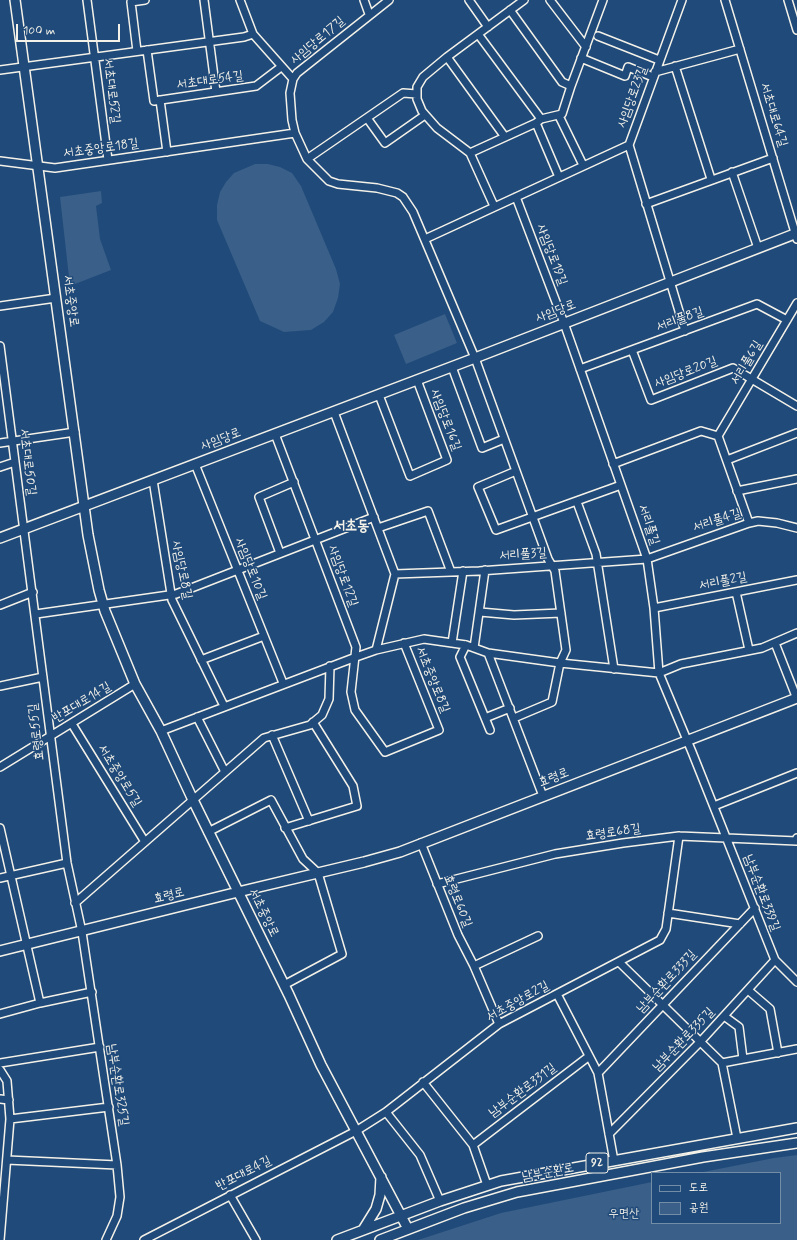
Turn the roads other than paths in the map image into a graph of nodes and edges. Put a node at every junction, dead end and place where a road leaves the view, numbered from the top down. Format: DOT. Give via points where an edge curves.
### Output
graph roads {
  1 [pos="15,0"];
  2 [pos="87,0"];
  3 [pos="145,0"];
  4 [pos="204,0"];
  5 [pos="240,0"];
  6 [pos="364,0"];
  7 [pos="389,0"];
  8 [pos="469,0"];
  9 [pos="524,0"];
  10 [pos="550,0"];
  11 [pos="682,0"];
  12 [pos="725,0"];
  13 [pos="788,0"];
  14 [pos="601,1"];
  15 [pos="510,10"];
  16 [pos="370,14"];
  17 [pos="488,27"];
  18 [pos="797,30"];
  19 [pos="252,34"];
  20 [pos="478,34"];
  21 [pos="598,36"];
  22 [pos="210,42"];
  23 [pos="586,47"];
  24 [pos="740,49"];
  25 [pos="147,50"];
  26 [pos="138,51"];
  27 [pos="95,56"];
  28 [pos="447,57"];
  29 [pos="582,58"];
  30 [pos="659,60"];
  31 [pos="675,66"];
  32 [pos="25,67"];
  33 [pos="281,67"];
  34 [pos="0,70"];
  35 [pos="654,75"];
  36 [pos="293,80"];
  37 [pos="571,86"];
  38 [pos="216,92"];
  39 [pos="416,94"];
  40 [pos="160,100"];
  41 [pos="425,115"];
  42 [pos="559,116"];
  43 [pos="366,118"];
  44 [pos="539,121"];
  45 [pos="295,133"];
  46 [pos="505,137"];
  47 [pos="629,145"];
  48 [pos="167,152"];
  49 [pos="470,153"];
  50 [pos="773,158"];
  51 [pos="308,159"];
  52 [pos="108,160"];
  53 [pos="0,161"];
  54 [pos="583,165"];
  55 [pos="38,167"];
  56 [pos="732,172"];
  57 [pos="559,177"];
  58 [pos="711,179"];
  59 [pos="516,197"];
  60 [pos="646,204"];
  61 [pos="494,206"];
  62 [pos="796,235"];
  63 [pos="425,240"];
  64 [pos="758,248"];
  65 [pos="670,282"];
  66 [pos="56,298"];
  67 [pos="797,303"];
  68 [pos="0,306"];
  69 [pos="787,320"];
  70 [pos="564,323"];
  71 [pos="685,331"];
  72 [pos="0,346"];
  73 [pos="632,350"];
  74 [pos="475,358"];
  75 [pos="452,367"];
  76 [pos="580,369"];
  77 [pos="2,374"];
  78 [pos="752,379"];
  79 [pos="417,380"];
  80 [pos="379,395"];
  81 [pos="797,406"];
  82 [pos="334,412"];
  83 [pos="75,432"];
  84 [pos="797,433"];
  85 [pos="275,434"];
  86 [pos="718,436"];
  87 [pos="504,439"];
  88 [pos="13,441"];
  89 [pos="0,443"];
  90 [pos="726,460"];
  91 [pos="15,462"];
  92 [pos="195,464"];
  93 [pos="614,464"];
  94 [pos="0,467"];
  95 [pos="516,471"];
  96 [pos="797,479"];
  97 [pos="153,480"];
  98 [pos="294,482"];
  99 [pos="621,485"];
  100 [pos="737,491"];
  101 [pos="577,502"];
  102 [pos="85,505"];
  103 [pos="374,517"];
  104 [pos="533,518"];
  105 [pos="748,523"];
  106 [pos="378,528"];
  107 [pos="797,528"];
  108 [pos="24,529"];
  109 [pos="0,538"];
  110 [pos="316,539"];
  111 [pos="280,553"];
  112 [pos="647,559"];
  113 [pos="597,562"];
  114 [pos="552,565"];
  115 [pos="237,570"];
  116 [pos="485,570"];
  117 [pos="463,571"];
  118 [pos="451,572"];
  119 [pos="395,574"];
  120 [pos="797,580"];
  121 [pos="33,592"];
  122 [pos="736,592"];
  123 [pos="171,595"];
  124 [pos="0,605"];
  125 [pos="103,605"];
  126 [pos="654,608"];
  127 [pos="480,612"];
  128 [pos="561,613"];
  129 [pos="36,614"];
  130 [pos="797,634"];
  131 [pos="264,636"];
  132 [pos="404,643"];
  133 [pos="452,643"];
  134 [pos="775,643"];
  135 [pos="466,645"];
  136 [pos="474,648"];
  137 [pos="376,650"];
  138 [pos="749,650"];
  139 [pos="488,653"];
  140 [pos="356,657"];
  141 [pos="202,660"];
  142 [pos="560,663"];
  143 [pos="330,666"];
  144 [pos="614,669"];
  145 [pos="659,673"];
  146 [pos="43,677"];
  147 [pos="283,683"];
  148 [pos="135,684"];
  149 [pos="0,686"];
  150 [pos="797,698"];
  151 [pos="224,706"];
  152 [pos="510,708"];
  153 [pos="197,717"];
  154 [pos="486,718"];
  155 [pos="514,718"];
  156 [pos="313,722"];
  157 [pos="72,724"];
  158 [pos="490,730"];
  159 [pos="161,731"];
  160 [pos="272,735"];
  161 [pos="49,736"];
  162 [pos="687,740"];
  163 [pos="0,767"];
  164 [pos="225,772"];
  165 [pos="797,773"];
  166 [pos="543,796"];
  167 [pos="193,800"];
  168 [pos="714,806"];
  169 [pos="309,821"];
  170 [pos="0,828"];
  171 [pos="285,828"];
  172 [pos="208,832"];
  173 [pos="679,836"];
  174 [pos="727,838"];
  175 [pos="797,840"];
  176 [pos="145,842"];
  177 [pos="421,843"];
  178 [pos="67,863"];
  179 [pos="318,873"];
  180 [pos="10,875"];
  181 [pos="0,878"];
  182 [pos="437,884"];
  183 [pos="238,892"];
  184 [pos="75,903"];
  185 [pos="755,908"];
  186 [pos="668,913"];
  187 [pos="740,924"];
  188 [pos="82,932"];
  189 [pos="538,936"];
  190 [pos="26,945"];
  191 [pos="0,951"];
  192 [pos="775,960"];
  193 [pos="619,962"];
  194 [pos="474,966"];
  195 [pos="797,982"];
  196 [pos="284,985"];
  197 [pos="748,990"];
  198 [pos="92,992"];
  199 [pos="558,994"];
  200 [pos="40,1003"];
  201 [pos="662,1005"];
  202 [pos="0,1014"];
  203 [pos="724,1016"];
  204 [pos="499,1024"];
  205 [pos="701,1041"];
  206 [pos="100,1047"];
  207 [pos="797,1049"];
  208 [pos="778,1053"];
  209 [pos="588,1057"];
  210 [pos="743,1059"];
  211 [pos="0,1063"];
  212 [pos="722,1063"];
  213 [pos="0,1070"];
  214 [pos="598,1073"];
  215 [pos="423,1082"];
  216 [pos="0,1099"];
  217 [pos="9,1100"];
  218 [pos="109,1107"];
  219 [pos="386,1112"];
  220 [pos="10,1119"];
  221 [pos="797,1128"];
  222 [pos="356,1131"];
  223 [pos="609,1134"];
  224 [pos="0,1137"];
  225 [pos="8,1137"];
  226 [pos="737,1138"];
  227 [pos="797,1142"];
  228 [pos="473,1145"];
  229 [pos="7,1160"];
  230 [pos="614,1161"];
  231 [pos="117,1165"];
  232 [pos="381,1177"];
  233 [pos="487,1185"];
  234 [pos="230,1195"];
  235 [pos="440,1201"];
  236 [pos="402,1215"];
  237 [pos="408,1229"];
  238 [pos="363,1230"];
  239 [pos="353,1237"];
  240 [pos="0,1240"];
  241 [pos="106,1240"];
  242 [pos="144,1240"];
  243 [pos="256,1240"];
  244 [pos="337,1240"];
  245 [pos="380,1240"];
  1 -- 32 [label="main road, 서초중앙로"];
  2 -- 27 [label="street, 서초대로52길"];
  3 -- 26 [label="street" via="131,2"];
  4 -- 22 [label="street"];
  5 -- 19 [label="street"];
  6 -- 16 [label="street"];
  7 -- 16 [label="street, 사임당로17길"];
  8 -- 17 [label="street"];
  9 -- 15 [label="street"];
  10 -- 23 [label="street"];
  11 -- 30 [label="street, 사임당로23길"];
  12 -- 24 [label="street, 서초대로64길"];
  13 -- 18 [label="street"];
  14 -- 23 [label="street"];
  15 -- 17 [label="street"];
  15 -- 37 [label="street" via="562,82"];
  16 -- 36 [label="street, 사임당로17길" via="305,66"];
  17 -- 20 [label="street"];
  19 -- 22 [label="street"];
  19 -- 33 [label="street"];
  20 -- 28 [label="street"];
  20 -- 44 [label="street"];
  21 -- 30 [label="street"];
  22 -- 25 [label="street"];
  22 -- 38 [label="street"];
  23 -- 29 [label="street"];
  24 -- 31 [label="street"];
  24 -- 50 [label="street, 서초대로64길"];
  25 -- 26 [label="street"];
  25 -- 40 [label="street" via="154,101"];
  26 -- 27 [label="street"];
  27 -- 32 [label="street"];
  27 -- 52 [label="street, 서초대로52길"];
  28 -- 39 [label="street" via="421,79"];
  28 -- 46 [label="street"];
  29 -- 35 [label="street" via="625,76 628,67"];
  29 -- 37 [label="street"];
  30 -- 35 [label="street, 사임당로23길"];
  31 -- 35 [label="street"];
  31 -- 58 [label="street"];
  32 -- 34 [label="street"];
  32 -- 55 [label="main road, 서초중앙로"];
  33 -- 36 [label="street"];
  33 -- 38 [label="street, 서초대로54길" via="256,86"];
  35 -- 47 [label="street, 사임당로23길"];
  36 -- 45 [label="street, 사임당로17길" via="290,102"];
  37 -- 42 [label="street" via="562,114"];
  38 -- 40 [label="street, 서초대로54길"];
  39 -- 41 [label="street" via="418,104"];
  39 -- 43 [label="street" via="402,93"];
  40 -- 48 [label="street"];
  41 -- 43 [label="street" via="385,143"];
  41 -- 49 [label="street" via="437,128"];
  42 -- 44 [label="street"];
  42 -- 54 [label="street"];
  43 -- 51 [label="street"];
  44 -- 46 [label="street"];
  44 -- 57 [label="street"];
  45 -- 48 [label="street, 서초중앙로18길"];
  45 -- 51 [label="street, 사임당로17길"];
  46 -- 49 [label="street"];
  47 -- 54 [label="street"];
  47 -- 60 [label="street, 사임당로23길"];
  48 -- 52 [label="street, 서초중앙로18길"];
  49 -- 61 [label="street"];
  50 -- 56 [label="street"];
  50 -- 62 [label="street, 서초대로64길"];
  51 -- 63 [label="street, 사임당로17길" via="335,184 377,188 400,195 413,212"];
  52 -- 55 [label="street, 서초중앙로18길" via="55,168"];
  53 -- 55 [label="street, 서초중앙로18길"];
  54 -- 57 [label="street"];
  55 -- 66 [label="main road, 서초중앙로"];
  56 -- 58 [label="street"];
  56 -- 64 [label="street"];
  57 -- 59 [label="street"];
  58 -- 60 [label="street"];
  59 -- 61 [label="street"];
  59 -- 70 [label="street, 사임당로19길"];
  60 -- 65 [label="street, 사임당로23길"];
  61 -- 63 [label="street"];
  62 -- 64 [label="main road, 사임당로"];
  63 -- 74 [label="street, 사임당로17길"];
  64 -- 65 [label="main road, 사임당로"];
  65 -- 70 [label="main road, 사임당로"];
  65 -- 71 [label="street"];
  66 -- 68 [label="street"];
  66 -- 83 [label="main road, 서초중앙로"];
  67 -- 69 [label="street, 서리풀6길"];
  69 -- 71 [label="street, 서리풀8길" via="757,304"];
  69 -- 78 [label="street, 서리풀6길"];
  70 -- 74 [label="main road, 사임당로"];
  70 -- 76 [label="street, 서리풀길"];
  71 -- 73 [label="street, 서리풀8길"];
  72 -- 77 [label="street, 서초대로50길"];
  73 -- 76 [label="street, 서리풀8길"];
  73 -- 78 [label="street, 사임당로20길" via="650,400 733,368"];
  74 -- 75 [label="main road, 사임당로"];
  74 -- 87 [label="street, 사임당로17길"];
  75 -- 79 [label="main road, 사임당로"];
  75 -- 87 [label="street" via="482,448"];
  76 -- 93 [label="street, 서리풀길"];
  77 -- 88 [label="street, 서초대로50길"];
  78 -- 81 [label="street, 사임당로20길"];
  78 -- 86 [label="street, 서리풀6길"];
  79 -- 80 [label="main road, 사임당로"];
  79 -- 80 [label="street, 사임당로16길" via="447,460 410,476"];
  80 -- 82 [label="main road, 사임당로"];
  82 -- 85 [label="main road, 사임당로"];
  82 -- 103 [label="street"];
  83 -- 88 [label="street"];
  83 -- 102 [label="main road, 서초중앙로"];
  84 -- 90 [label="street"];
  85 -- 92 [label="main road, 사임당로"];
  85 -- 98 [label="street, 사임당로12길"];
  86 -- 90 [label="street"];
  86 -- 93 [label="street" via="701,431"];
  87 -- 95 [label="street, 사임당로17길"];
  88 -- 89 [label="street"];
  88 -- 91 [label="street, 서초대로50길"];
  90 -- 100 [label="street"];
  91 -- 94 [label="street"];
  91 -- 108 [label="street, 서초대로50길"];
  92 -- 97 [label="main road, 사임당로"];
  92 -- 115 [label="street, 사임당로10길"];
  93 -- 99 [label="street, 서리풀길"];
  95 -- 104 [label="street, 사임당로17길"];
  95 -- 104 [label="street" via="478,487 496,530"];
  96 -- 100 [label="street"];
  97 -- 102 [label="main road, 사임당로"];
  97 -- 123 [label="street, 사임당로8길"];
  98 -- 110 [label="street, 사임당로12길"];
  98 -- 111 [label="street" via="259,497"];
  99 -- 101 [label="street"];
  99 -- 112 [label="street, 서리풀길"];
  100 -- 105 [label="street"];
  101 -- 104 [label="street"];
  101 -- 113 [label="street"];
  102 -- 108 [label="main road, 사임당로"];
  102 -- 125 [label="main road, 서초중앙로" via="93,564"];
  103 -- 106 [label="street"];
  103 -- 110 [label="street"];
  104 -- 114 [label="street, 사임당로17길"];
  105 -- 107 [label="street, 서리풀4길" via="778,523"];
  105 -- 112 [label="street, 서리풀4길"];
  106 -- 118 [label="street" via="428,511"];
  106 -- 119 [label="street"];
  108 -- 109 [label="main road, 사임당로"];
  108 -- 121 [label="street, 효령로55길"];
  110 -- 111 [label="street"];
  110 -- 140 [label="street, 사임당로12길" via="356,648"];
  111 -- 115 [label="street"];
  112 -- 113 [label="street, 서리풀3길"];
  112 -- 126 [label="street, 서리풀길"];
  113 -- 114 [label="street, 서리풀3길"];
  113 -- 144 [label="street"];
  114 -- 116 [label="street, 서리풀3길"];
  114 -- 128 [label="street, 사임당로17길"];
  115 -- 123 [label="street"];
  115 -- 131 [label="street, 사임당로10길"];
  116 -- 117 [label="street, 서리풀3길"];
  116 -- 127 [label="street"];
  117 -- 118 [label="street, 서리풀3길"];
  117 -- 133 [label="street"];
  118 -- 119 [label="street, 서리풀3길"];
  119 -- 137 [label="street"];
  120 -- 122 [label="street, 서리풀2길"];
  121 -- 124 [label="street"];
  121 -- 129 [label="street, 효령로55길"];
  122 -- 126 [label="street, 서리풀2길"];
  122 -- 138 [label="street"];
  123 -- 125 [label="street"];
  123 -- 141 [label="street, 사임당로8길"];
  125 -- 129 [label="street"];
  125 -- 148 [label="main road, 서초중앙로"];
  126 -- 145 [label="street, 서리풀길"];
  127 -- 128 [label="street" via="514,615"];
  127 -- 136 [label="street"];
  128 -- 142 [label="street, 사임당로17길" via="566,650"];
  129 -- 146 [label="street, 효령로55길"];
  130 -- 134 [label="street, 서초중앙로8길"];
  131 -- 141 [label="street"];
  131 -- 147 [label="street, 사임당로10길"];
  132 -- 133 [label="street, 서초중앙로8길" via="424,639"];
  132 -- 137 [label="street, 서초중앙로8길"];
  132 -- 140 [label="street, 서초중앙로8길" via="439,730 385,752 355,710 351,692"];
  133 -- 135 [label="street, 서초중앙로8길"];
  134 -- 138 [label="street, 서초중앙로8길"];
  134 -- 150 [label="street, 효령로"];
  135 -- 136 [label="street, 서초중앙로8길"];
  135 -- 154 [label="street" via="460,657"];
  136 -- 139 [label="street, 서초중앙로8길"];
  137 -- 140 [label="street, 서초중앙로8길"];
  138 -- 145 [label="street, 서초중앙로8길" via="681,664"];
  139 -- 142 [label="street, 서초중앙로8길"];
  139 -- 152 [label="street"];
  140 -- 143 [label="street, 서초중앙로8길"];
  141 -- 151 [label="street, 사임당로8길"];
  142 -- 144 [label="street, 서초중앙로8길"];
  142 -- 155 [label="street, 사임당로17길" via="552,702"];
  143 -- 147 [label="street, 서초중앙로8길"];
  143 -- 156 [label="street" via="330,699 322,715"];
  144 -- 145 [label="street, 서초중앙로8길"];
  145 -- 162 [label="street, 서리풀길"];
  146 -- 149 [label="street"];
  146 -- 161 [label="street, 효령로55길"];
  147 -- 151 [label="street, 서초중앙로8길"];
  148 -- 157 [label="street, 반포대로14길"];
  148 -- 159 [label="main road, 서초중앙로"];
  150 -- 162 [label="main road, 효령로"];
  151 -- 153 [label="street, 서초중앙로8길"];
  152 -- 154 [label="street"];
  152 -- 155 [label="street"];
  153 -- 159 [label="street, 서초중앙로8길"];
  153 -- 164 [label="street"];
  154 -- 158 [label="street"];
  155 -- 166 [label="street"];
  156 -- 160 [label="street"];
  156 -- 169 [label="street" via="353,786 357,806"];
  157 -- 161 [label="street, 반포대로14길"];
  157 -- 176 [label="street, 서초중앙로5길"];
  159 -- 167 [label="main road, 서초중앙로"];
  160 -- 164 [label="street" via="264,738"];
  160 -- 169 [label="street"];
  161 -- 163 [label="street, 반포대로14길"];
  161 -- 178 [label="street, 효령로55길"];
  162 -- 166 [label="main road, 효령로"];
  162 -- 168 [label="street, 남부순환로339길"];
  164 -- 167 [label="street"];
  165 -- 168 [label="street"];
  166 -- 177 [label="main road, 효령로"];
  167 -- 172 [label="main road, 서초중앙로"];
  167 -- 176 [label="street"];
  168 -- 174 [label="street, 남부순환로339길"];
  169 -- 171 [label="street"];
  170 -- 180 [label="street"];
  171 -- 172 [label="street" via="271,800"];
  171 -- 179 [label="street" via="303,859"];
  172 -- 183 [label="main road, 서초중앙로"];
  173 -- 174 [label="street, 효령로68길"];
  173 -- 182 [label="street, 효령로68길" via="555,854"];
  173 -- 186 [label="street, 서초중앙로2길"];
  174 -- 175 [label="street, 효령로68길"];
  174 -- 185 [label="street, 남부순환로339길"];
  176 -- 184 [label="street"];
  177 -- 179 [label="main road, 효령로" via="400,852"];
  177 -- 182 [label="street, 효령로60길"];
  178 -- 180 [label="street"];
  178 -- 184 [label="street, 효령로55길"];
  179 -- 183 [label="main road, 효령로"];
  179 -- 196 [label="street" via="342,954"];
  180 -- 181 [label="street"];
  180 -- 190 [label="street"];
  182 -- 194 [label="street, 효령로60길"];
  183 -- 188 [label="main road, 효령로"];
  183 -- 196 [label="main road, 서초중앙로"];
  184 -- 188 [label="street, 효령로55길"];
  185 -- 187 [label="street, 남부순환로333길"];
  185 -- 192 [label="street, 남부순환로339길"];
  186 -- 187 [label="street"];
  186 -- 193 [label="street, 서초중앙로2길" via="666,929 660,940"];
  187 -- 201 [label="street, 남부순환로333길"];
  188 -- 190 [label="main road, 효령로"];
  188 -- 198 [label="street, 남부순환로325길"];
  189 -- 194 [label="street"];
  190 -- 191 [label="main road, 효령로"];
  190 -- 200 [label="street"];
  192 -- 195 [label="street, 남부순환로339길"];
  192 -- 197 [label="street, 남부순환로335길"];
  193 -- 199 [label="street, 서초중앙로2길"];
  193 -- 201 [label="street"];
  194 -- 204 [label="street, 효령로60길"];
  196 -- 222 [label="main road, 서초중앙로" via="321,1065"];
  197 -- 203 [label="street, 남부순환로335길"];
  197 -- 208 [label="street" via="770,1009"];
  198 -- 200 [label="street"];
  198 -- 206 [label="street, 남부순환로325길"];
  199 -- 204 [label="street, 서초중앙로2길"];
  199 -- 209 [label="street"];
  200 -- 202 [label="street"];
  201 -- 205 [label="street"];
  201 -- 214 [label="street, 남부순환로333길"];
  203 -- 205 [label="street, 남부순환로335길"];
  203 -- 210 [label="street" via="738,1027"];
  204 -- 215 [label="street, 서초중앙로2길"];
  205 -- 212 [label="street"];
  205 -- 223 [label="street, 남부순환로335길"];
  206 -- 211 [label="street"];
  206 -- 218 [label="street, 남부순환로325길"];
  207 -- 208 [label="street"];
  208 -- 210 [label="street"];
  209 -- 214 [label="street"];
  209 -- 228 [label="street, 남부순환로331길"];
  210 -- 212 [label="street"];
  212 -- 226 [label="street"];
  213 -- 217 [label="street" via="7,1081"];
  214 -- 223 [label="street"];
  215 -- 219 [label="street, 서초중앙로2길"];
  215 -- 228 [label="street"];
  216 -- 217 [label="street"];
  217 -- 220 [label="street"];
  218 -- 220 [label="street"];
  218 -- 231 [label="street, 남부순환로325길"];
  219 -- 222 [label="street, 서초중앙로2길"];
  219 -- 235 [label="street" via="420,1155"];
  220 -- 225 [label="street"];
  221 -- 226 [label="main road, 남부순환로 / 92"];
  222 -- 232 [label="main road, 서초중앙로"];
  222 -- 234 [label="street, 반포대로4길"];
  223 -- 230 [label="street"];
  224 -- 225 [label="street"];
  225 -- 229 [label="street"];
  226 -- 230 [label="main road, 남부순환로 / 92"];
  227 -- 237 [label="main road, 남부순환로 / 92" via="518,1192 464,1208"];
  228 -- 233 [label="street"];
  229 -- 231 [label="street"];
  229 -- 240 [label="street"];
  230 -- 233 [label="main road, 남부순환로 / 92"];
  231 -- 241 [label="street, 남부순환로325길" via="120,1197 117,1216"];
  232 -- 236 [label="main road, 서초중앙로"];
  232 -- 238 [label="main road" via="378,1202"];
  233 -- 235 [label="main road, 남부순환로 / 92"];
  234 -- 242 [label="street, 반포대로4길"];
  234 -- 243 [label="street"];
  235 -- 236 [label="main road, 남부순환로 / 92"];
  236 -- 237 [label="main road, 서초중앙로"];
  236 -- 238 [label="main road, 남부순환로 / 92"];
  237 -- 245 [label="main road, 남부순환로 / 92"];
  238 -- 239 [label="main road, 남부순환로 / 92"];
  239 -- 244 [label="main road, 남부순환로 / 92"];
}
